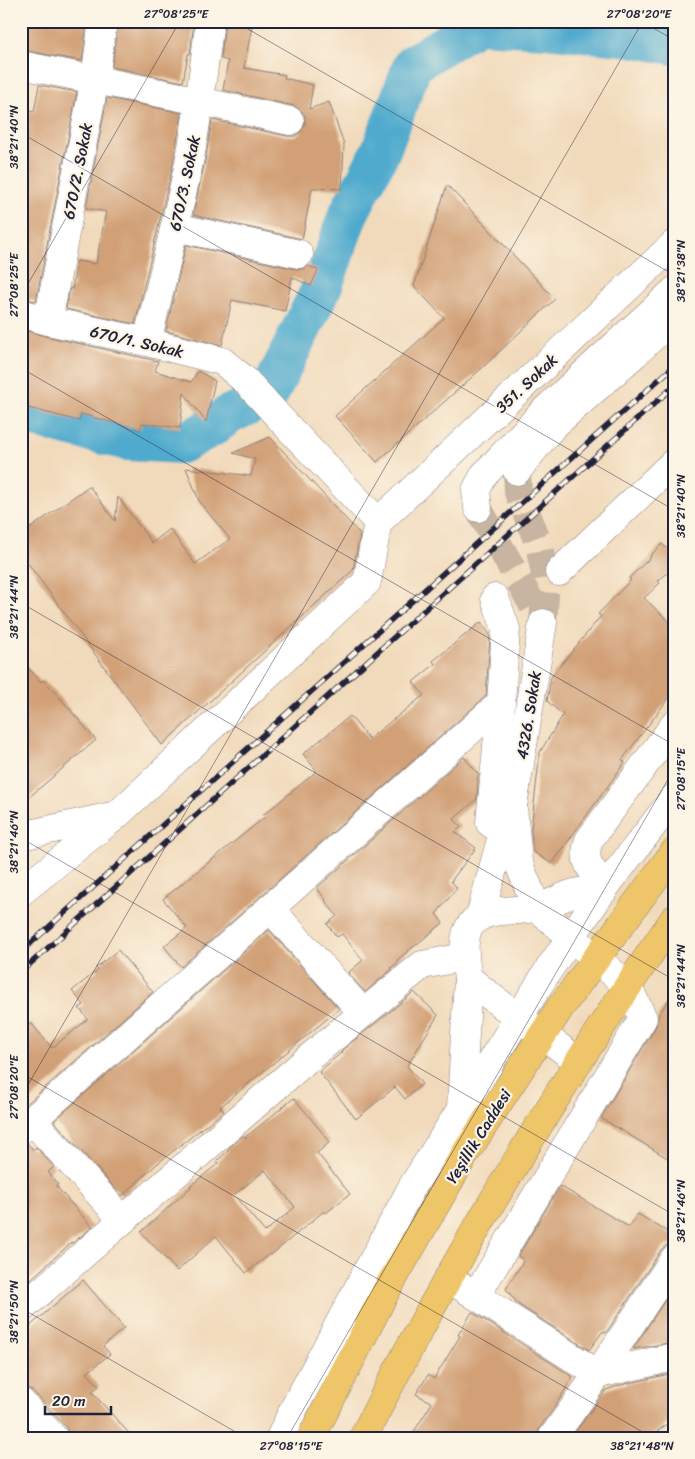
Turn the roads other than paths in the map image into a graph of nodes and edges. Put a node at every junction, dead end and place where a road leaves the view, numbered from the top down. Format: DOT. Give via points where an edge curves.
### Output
graph roads {
  1 [pos="103,21"];
  2 [pos="210,21"];
  3 [pos="21,65"];
  4 [pos="95,80"];
  5 [pos="200,101"];
  6 [pos="290,121"];
  7 [pos="175,226"];
  8 [pos="674,244"];
  9 [pos="299,254"];
  10 [pos="674,291"];
  11 [pos="21,314"];
  12 [pos="674,317"];
  13 [pos="48,321"];
  14 [pos="148,342"];
  15 [pos="674,462"];
  16 [pos="517,471"];
  17 [pos="478,508"];
  18 [pos="378,522"];
  19 [pos="560,572"];
  20 [pos="495,598"];
  21 [pos="543,624"];
  22 [pos="501,703"];
  23 [pos="674,725"];
  24 [pos="674,798"];
  25 [pos="513,806"];
  26 [pos="118,814"];
  27 [pos="503,832"];
  28 [pos="21,836"];
  29 [pos="674,852"];
  30 [pos="605,889"];
  31 [pos="21,892"];
  32 [pos="270,908"];
  33 [pos="537,908"];
  34 [pos="480,916"];
  35 [pos="674,919"];
  36 [pos="571,937"];
  37 [pos="595,959"];
  38 [pos="466,968"];
  39 [pos="627,985"];
  40 [pos="363,1014"];
  41 [pos="519,1017"];
  42 [pos="542,1034"];
  43 [pos="578,1061"];
  44 [pos="460,1111"];
  45 [pos="27,1125"];
  46 [pos="123,1220"];
  47 [pos="674,1259"];
  48 [pos="448,1278"];
  49 [pos="476,1296"];
  50 [pos="21,1309"];
  51 [pos="674,1357"];
  52 [pos="598,1374"];
  53 [pos="21,1402"];
  54 [pos="54,1438"];
  55 [pos="280,1438"];
  56 [pos="311,1438"];
  57 [pos="363,1438"];
  58 [pos="552,1438"];
  1 -- 4 [label="street, 670/2. Sokak"];
  2 -- 5 [label="street, 670/3. Sokak"];
  3 -- 4 [label="street"];
  4 -- 5 [label="street"];
  4 -- 13 [label="street, 670/2. Sokak"];
  5 -- 6 [label="street"];
  5 -- 7 [label="street, 670/3. Sokak"];
  7 -- 9 [label="street"];
  7 -- 14 [label="street, 670/3. Sokak"];
  8 -- 18 [label="street, 351. Sokak"];
  10 -- 17 [label="street, 351. Sokak" via="544,411 484,475 476,490"];
  11 -- 13 [label="street, 670/1. Sokak"];
  12 -- 16 [label="street" via="552,427"];
  13 -- 14 [label="street, 670/1. Sokak"];
  14 -- 18 [label="street, 670/1. Sokak" via="222,361 246,381"];
  15 -- 19 [label="street"];
  18 -- 26 [label="street" via="367,582"];
  20 -- 22 [label="street" via="506,628"];
  21 -- 25 [label="street, 4326. Sokak"];
  22 -- 27 [label="street" via="490,823"];
  22 -- 32 [label="street"];
  23 -- 30 [label="street" via="589,840 587,862"];
  24 -- 30 [label="street"];
  25 -- 27 [label="street"];
  25 -- 33 [label="street" via="518,862"];
  26 -- 28 [label="street"];
  26 -- 31 [label="street"];
  27 -- 34 [label="street"];
  29 -- 37 [label="highway, Yeşillik Caddesi"];
  30 -- 33 [label="street" via="578,892"];
  30 -- 36 [label="street"];
  32 -- 40 [label="street"];
  32 -- 45 [label="street"];
  33 -- 34 [label="street"];
  33 -- 36 [label="street"];
  34 -- 38 [label="street" via="470,925 465,938"];
  35 -- 39 [label="highway"];
  36 -- 37 [label="street"];
  36 -- 41 [label="street"];
  37 -- 39 [label="street"];
  37 -- 42 [label="highway, Yeşillik Caddesi"];
  38 -- 40 [label="street" via="422,965"];
  38 -- 41 [label="street"];
  38 -- 44 [label="street"];
  39 -- 43 [label="highway"];
  39 -- 49 [label="street" via="643,1018"];
  40 -- 46 [label="street"];
  41 -- 42 [label="street"];
  41 -- 44 [label="street"];
  42 -- 43 [label="street"];
  42 -- 56 [label="highway, Yeşillik Caddesi" via="465,1154 386,1291"];
  43 -- 48 [label="highway"];
  44 -- 55 [label="street" via="412,1187"];
  45 -- 46 [label="street"];
  46 -- 50 [label="street"];
  47 -- 52 [label="street"];
  48 -- 49 [label="street"];
  48 -- 57 [label="highway"];
  49 -- 52 [label="street"];
  51 -- 52 [label="street"];
  52 -- 58 [label="street"];
  53 -- 54 [label="street"];
}
